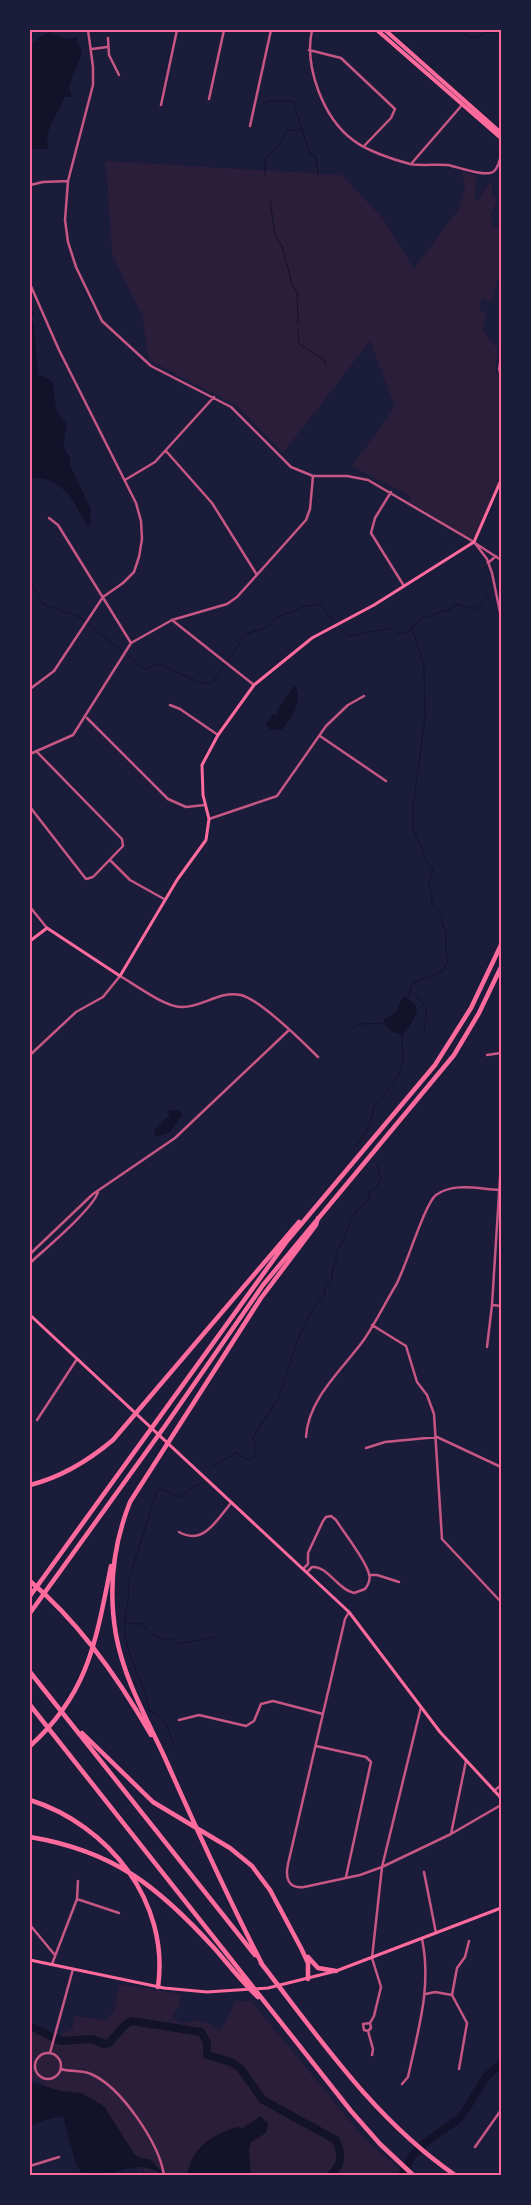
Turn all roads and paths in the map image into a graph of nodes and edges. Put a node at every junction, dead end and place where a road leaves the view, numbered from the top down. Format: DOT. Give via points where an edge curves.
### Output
graph roads {
  1 [pos="88,30"];
  2 [pos="177,30"];
  3 [pos="224,30"];
  4 [pos="271,30"];
  5 [pos="312,30"];
  6 [pos="377,30"];
  7 [pos="385,30"];
  8 [pos="108,38"];
  9 [pos="403,46"];
  10 [pos="107,47"];
  11 [pos="91,49"];
  12 [pos="309,50"];
  13 [pos="399,50"];
  14 [pos="431,71"];
  15 [pos="119,75"];
  16 [pos="428,75"];
  17 [pos="209,100"];
  18 [pos="466,102"];
  19 [pos="161,105"];
  20 [pos="462,105"];
  21 [pos="250,126"];
  22 [pos="501,133"];
  23 [pos="501,138"];
  24 [pos="365,146"];
  25 [pos="501,156"];
  26 [pos="411,164"];
  27 [pos="68,181"];
  28 [pos="30,185"];
  29 [pos="30,284"];
  30 [pos="501,358"];
  31 [pos="501,376"];
  32 [pos="214,397"];
  33 [pos="166,451"];
  34 [pos="313,476"];
  35 [pos="125,480"];
  36 [pos="501,480"];
  37 [pos="391,492"];
  38 [pos="49,518"];
  39 [pos="474,542"];
  40 [pos="496,556"];
  41 [pos="501,560"];
  42 [pos="488,563"];
  43 [pos="257,575"];
  44 [pos="404,586"];
  45 [pos="103,597"];
  46 [pos="501,617"];
  47 [pos="172,620"];
  48 [pos="131,643"];
  49 [pos="254,685"];
  50 [pos="30,689"];
  51 [pos="364,696"];
  52 [pos="170,705"];
  53 [pos="86,717"];
  54 [pos="218,735"];
  55 [pos="320,736"];
  56 [pos="36,751"];
  57 [pos="30,754"];
  58 [pos="386,781"];
  59 [pos="206,805"];
  60 [pos="30,807"];
  61 [pos="209,819"];
  62 [pos="110,860"];
  63 [pos="164,899"];
  64 [pos="30,907"];
  65 [pos="47,928"];
  66 [pos="30,941"];
  67 [pos="501,945"];
  68 [pos="501,968"];
  69 [pos="120,976"];
  70 [pos="289,1030"];
  71 [pos="501,1053"];
  72 [pos="30,1055"];
  73 [pos="487,1055"];
  74 [pos="318,1057"];
  75 [pos="501,1162"];
  76 [pos="499,1190"];
  77 [pos="98,1192"];
  78 [pos="87,1200"];
  79 [pos="91,1204"];
  80 [pos="306,1217"];
  81 [pos="318,1218"];
  82 [pos="62,1223"];
  83 [pos="67,1228"];
  84 [pos="53,1232"];
  85 [pos="58,1236"];
  86 [pos="30,1254"];
  87 [pos="30,1263"];
  88 [pos="492,1305"];
  89 [pos="501,1306"];
  90 [pos="30,1315"];
  91 [pos="372,1325"];
  92 [pos="487,1347"];
  93 [pos="77,1359"];
  94 [pos="37,1420"];
  95 [pos="437,1437"];
  96 [pos="306,1438"];
  97 [pos="366,1448"];
  98 [pos="501,1467"];
  99 [pos="30,1485"];
  100 [pos="231,1503"];
  101 [pos="179,1532"];
  102 [pos="117,1538"];
  103 [pos="305,1571"];
  104 [pos="370,1575"];
  105 [pos="30,1581"];
  106 [pos="400,1582"];
  107 [pos="30,1596"];
  108 [pos="501,1602"];
  109 [pos="349,1612"];
  110 [pos="30,1613"];
  111 [pos="30,1672"];
  112 [pos="30,1704"];
  113 [pos="421,1706"];
  114 [pos="323,1714"];
  115 [pos="179,1720"];
  116 [pos="74,1726"];
  117 [pos="30,1746"];
  118 [pos="316,1746"];
  119 [pos="466,1761"];
  120 [pos="173,1776"];
  121 [pos="501,1785"];
  122 [pos="494,1791"];
  123 [pos="501,1798"];
  124 [pos="30,1800"];
  125 [pos="501,1805"];
  126 [pos="451,1834"];
  127 [pos="30,1837"];
  128 [pos="382,1867"];
  129 [pos="424,1872"];
  130 [pos="346,1877"];
  131 [pos="78,1881"];
  132 [pos="77,1899"];
  133 [pos="501,1908"];
  134 [pos="119,1913"];
  135 [pos="30,1925"];
  136 [pos="436,1934"];
  137 [pos="422,1939"];
  138 [pos="468,1941"];
  139 [pos="301,1948"];
  140 [pos="54,1954"];
  141 [pos="372,1958"];
  142 [pos="30,1960"];
  143 [pos="52,1964"];
  144 [pos="263,1965"];
  145 [pos="73,1969"];
  146 [pos="237,1971"];
  147 [pos="336,1971"];
  148 [pos="308,1979"];
  149 [pos="158,1987"];
  150 [pos="426,1994"];
  151 [pos="452,1995"];
  152 [pos="370,2023"];
  153 [pos="368,2031"];
  154 [pos="50,2052"];
  155 [pos="372,2055"];
  156 [pos="61,2069"];
  157 [pos="459,2069"];
  158 [pos="402,2084"];
  159 [pos="501,2110"];
  160 [pos="475,2147"];
  161 [pos="59,2157"];
  162 [pos="30,2166"];
  163 [pos="164,2175"];
  164 [pos="413,2175"];
  165 [pos="455,2175"];
  1 -- 11 [label="street"];
  2 -- 19 [label="street"];
  3 -- 17 [label="street"];
  4 -- 21 [label="street"];
  5 -- 12 [label="street"];
  6 -- 13 [label="main road"];
  7 -- 9 [label="main road"];
  8 -- 10 [label="street"];
  9 -- 13 [label="main road"];
  9 -- 14 [label="main road"];
  10 -- 11 [label="street"];
  10 -- 15 [label="street"];
  11 -- 27 [label="street" via="93,85"];
  12 -- 24 [label="street" via="328,111 349,137"];
  12 -- 24 [label="street" via="337,56 392,104 395,112"];
  13 -- 16 [label="main road"];
  14 -- 16 [label="main road"];
  14 -- 18 [label="main road"];
  16 -- 20 [label="main road"];
  18 -- 20 [label="street"];
  18 -- 22 [label="main road"];
  20 -- 23 [label="main road"];
  20 -- 26 [label="street"];
  24 -- 26 [label="street"];
  25 -- 26 [label="street" via="496,170 487,174 449,165"];
  27 -- 28 [label="street"];
  27 -- 32 [label="street" via="65,213 68,242 102,321 151,366"];
  29 -- 35 [label="street" via="58,348"];
  30 -- 31 [label="street"];
  32 -- 33 [label="street"];
  32 -- 34 [label="street" via="236,411 291,467"];
  33 -- 35 [label="street" via="144,470"];
  33 -- 43 [label="street" via="212,503"];
  34 -- 37 [label="street" via="356,476"];
  34 -- 43 [label="street" via="306,520"];
  35 -- 45 [label="street" via="141,521 139,557 130,576"];
  36 -- 39 [label="main road"];
  37 -- 39 [label="street"];
  37 -- 44 [label="street" via="375,518 372,533"];
  38 -- 45 [label="street" via="58,525"];
  39 -- 40 [label="street"];
  39 -- 42 [label="street"];
  39 -- 44 [label="main road"];
  40 -- 41 [label="street"];
  40 -- 42 [label="street"];
  42 -- 46 [label="street"];
  43 -- 47 [label="street" via="227,604"];
  44 -- 49 [label="main road" via="374,606 312,638"];
  45 -- 48 [label="street"];
  45 -- 50 [label="street" via="54,672"];
  47 -- 48 [label="street"];
  47 -- 49 [label="street"];
  48 -- 53 [label="street"];
  49 -- 54 [label="main road"];
  51 -- 55 [label="street" via="348,705"];
  52 -- 54 [label="street"];
  53 -- 56 [label="street" via="70,738"];
  53 -- 59 [label="street" via="168,799 186,807"];
  54 -- 59 [label="main road" via="201,770"];
  55 -- 58 [label="street"];
  55 -- 61 [label="street" via="277,796"];
  56 -- 57 [label="street"];
  56 -- 62 [label="street" via="122,839 124,846"];
  59 -- 61 [label="main road"];
  60 -- 62 [label="street" via="84,877 93,877"];
  61 -- 63 [label="main road" via="206,840"];
  62 -- 63 [label="street" via="130,880"];
  63 -- 69 [label="main road"];
  64 -- 65 [label="street"];
  65 -- 66 [label="main road"];
  65 -- 69 [label="main road"];
  67 -- 80 [label="highway" via="471,1008 435,1065"];
  68 -- 81 [label="highway" via="454,1055"];
  69 -- 70 [label="street" via="178,1007 225,995 244,996"];
  69 -- 72 [label="street" via="103,997 76,1012"];
  70 -- 74 [label="street"];
  70 -- 77 [label="street" via="175,1138"];
  71 -- 73 [label="street"];
  75 -- 76 [label="street"];
  76 -- 88 [label="street"];
  76 -- 91 [label="street" via="456,1187 444,1190 431,1200 404,1270"];
  77 -- 78 [label="street"];
  77 -- 79 [label="street"];
  78 -- 79 [label="street"];
  78 -- 82 [label="street"];
  79 -- 83 [label="street"];
  80 -- 99 [label="highway" via="113,1440 82,1464"];
  80 -- 107 [label="highway"];
  81 -- 102 [label="highway" via="261,1298 130,1502"];
  81 -- 110 [label="highway" via="263,1285 166,1426"];
  82 -- 83 [label="street"];
  82 -- 84 [label="street"];
  83 -- 85 [label="street"];
  84 -- 85 [label="street"];
  84 -- 86 [label="street"];
  85 -- 87 [label="street"];
  88 -- 89 [label="street"];
  88 -- 92 [label="street"];
  90 -- 93 [label="main road"];
  91 -- 95 [label="street" via="407,1347 408,1360 417,1382 432,1404"];
  91 -- 96 [label="street" via="316,1401 308,1419"];
  93 -- 94 [label="street"];
  93 -- 100 [label="main road"];
  95 -- 97 [label="street" via="390,1441"];
  95 -- 98 [label="street"];
  95 -- 108 [label="street" via="442,1539"];
  100 -- 101 [label="street" via="204,1534 186,1537"];
  100 -- 103 [label="main road"];
  102 -- 117 [label="highway" via="96,1642 81,1682 55,1720"];
  102 -- 120 [label="highway" via="112,1588 120,1653"];
  103 -- 104 [label="street" via="319,1567 344,1589 354,1593 366,1587"];
  103 -- 104 [label="street" via="308,1552 323,1521 331,1516"];
  103 -- 109 [label="main road"];
  104 -- 106 [label="street"];
  105 -- 120 [label="highway" via="104,1662 142,1719"];
  109 -- 113 [label="main road"];
  109 -- 114 [label="street"];
  111 -- 116 [label="highway"];
  112 -- 146 [label="highway"];
  113 -- 119 [label="main road"];
  113 -- 128 [label="street"];
  114 -- 115 [label="street" via="270,1701 261,1704 254,1721 246,1726 199,1715"];
  114 -- 118 [label="street"];
  116 -- 139 [label="highway" via="102,1750 147,1798 236,1852 257,1872"];
  116 -- 144 [label="highway"];
  118 -- 130 [label="street" via="370,1760"];
  118 -- 130 [label="street" via="287,1879 292,1886 304,1887"];
  119 -- 122 [label="main road"];
  119 -- 126 [label="street"];
  120 -- 144 [label="highway"];
  121 -- 122 [label="street"];
  122 -- 123 [label="main road"];
  124 -- 149 [label="highway" via="86,1827 130,1873 154,1926"];
  125 -- 126 [label="street"];
  126 -- 128 [label="street"];
  127 -- 146 [label="highway" via="71,1846 105,1859 150,1885 181,1912"];
  128 -- 130 [label="street"];
  128 -- 141 [label="street"];
  129 -- 136 [label="street"];
  131 -- 132 [label="street"];
  132 -- 134 [label="street"];
  132 -- 140 [label="street"];
  133 -- 136 [label="main road"];
  135 -- 140 [label="street"];
  136 -- 137 [label="main road"];
  137 -- 141 [label="main road"];
  137 -- 150 [label="street" via="427,1970"];
  138 -- 151 [label="street" via="465,1957 457,1968"];
  139 -- 147 [label="highway" via="315,1966"];
  139 -- 148 [label="highway" via="308,1963"];
  140 -- 143 [label="street"];
  141 -- 147 [label="main road"];
  141 -- 152 [label="street" via="381,1987"];
  142 -- 143 [label="main road"];
  143 -- 145 [label="main road"];
  144 -- 165 [label="highway" via="367,2097 408,2139"];
  145 -- 149 [label="main road"];
  145 -- 154 [label="street"];
  146 -- 164 [label="highway" via="360,2122"];
  147 -- 148 [label="main road"];
  148 -- 149 [label="main road" via="268,1988 207,1992"];
  150 -- 151 [label="street"];
  150 -- 158 [label="street" via="408,2077"];
  151 -- 157 [label="street" via="467,2023"];
  152 -- 153 [label="street"];
  152 -- 153 [label="street" via="362,2025"];
  153 -- 155 [label="street"];
  154 -- 156 [label="street" via="59,2058"];
  154 -- 156 [label="street" via="36,2058 35,2072 42,2078 51,2079"];
  156 -- 163 [label="street" via="90,2073 115,2093 145,2129 158,2153"];
  159 -- 160 [label="street"];
  161 -- 162 [label="street"];
}
